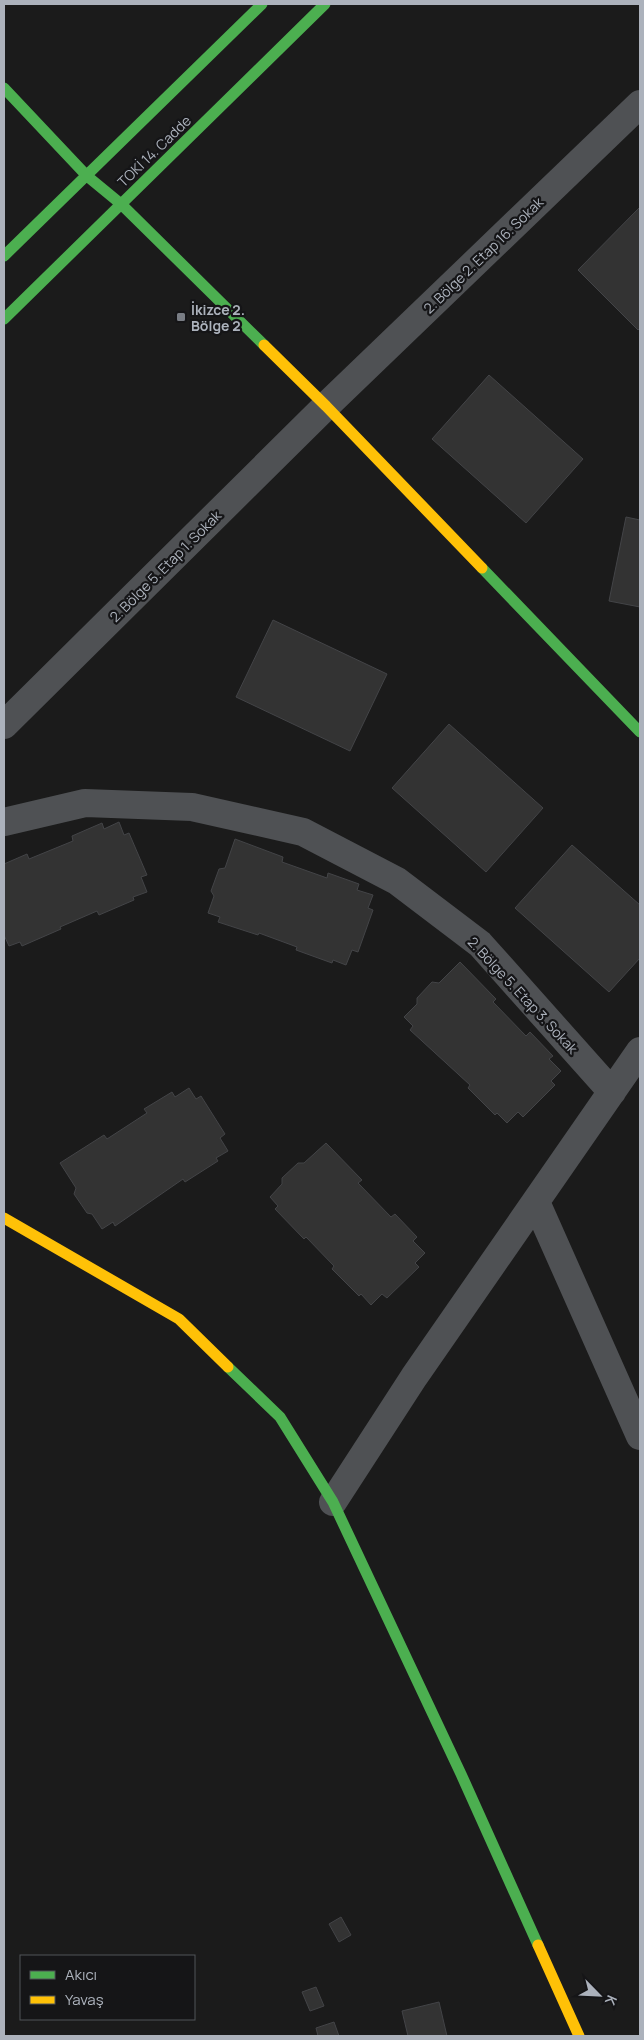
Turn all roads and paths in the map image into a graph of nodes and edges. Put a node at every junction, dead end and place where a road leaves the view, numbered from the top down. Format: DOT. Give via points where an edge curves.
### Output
graph roads {
  1 [pos="262,4"];
  2 [pos="325,4"];
  3 [pos="4,88"];
  4 [pos="640,104"];
  5 [pos="86,176"];
  6 [pos="120,204"];
  7 [pos="4,256"];
  8 [pos="4,319"];
  9 [pos="326,406"];
  10 [pos="4,725"];
  11 [pos="640,732"];
  12 [pos="4,822"];
  13 [pos="640,1050"];
  14 [pos="612,1092"];
  15 [pos="536,1202"];
  16 [pos="4,1218"];
  17 [pos="640,1436"];
  18 [pos="333,1502"];
  19 [pos="579,2036"];
  1 -- 5 [label="street"];
  2 -- 6 [label="street, TOKİ 14. Cadde"];
  3 -- 5 [label="street"];
  4 -- 9 [label="street, 2. Bölge 2. Etap 16. Sokak"];
  5 -- 6 [label="street"];
  5 -- 7 [label="street"];
  6 -- 8 [label="street, TOKİ 14. Cadde"];
  6 -- 9 [label="street"];
  9 -- 10 [label="street, 2. Bölge 5. Etap 1. Sokak"];
  9 -- 11 [label="street"];
  12 -- 14 [label="street, 2. Bölge 5. Etap 3. Sokak" via="85,803 192,807 303,832 397,881 480,944"];
  13 -- 14 [label="street"];
  14 -- 15 [label="street"];
  15 -- 17 [label="street"];
  15 -- 18 [label="street" via="414,1377"];
  16 -- 18 [label="street" via="179,1319 280,1417"];
  18 -- 19 [label="street"];
}
